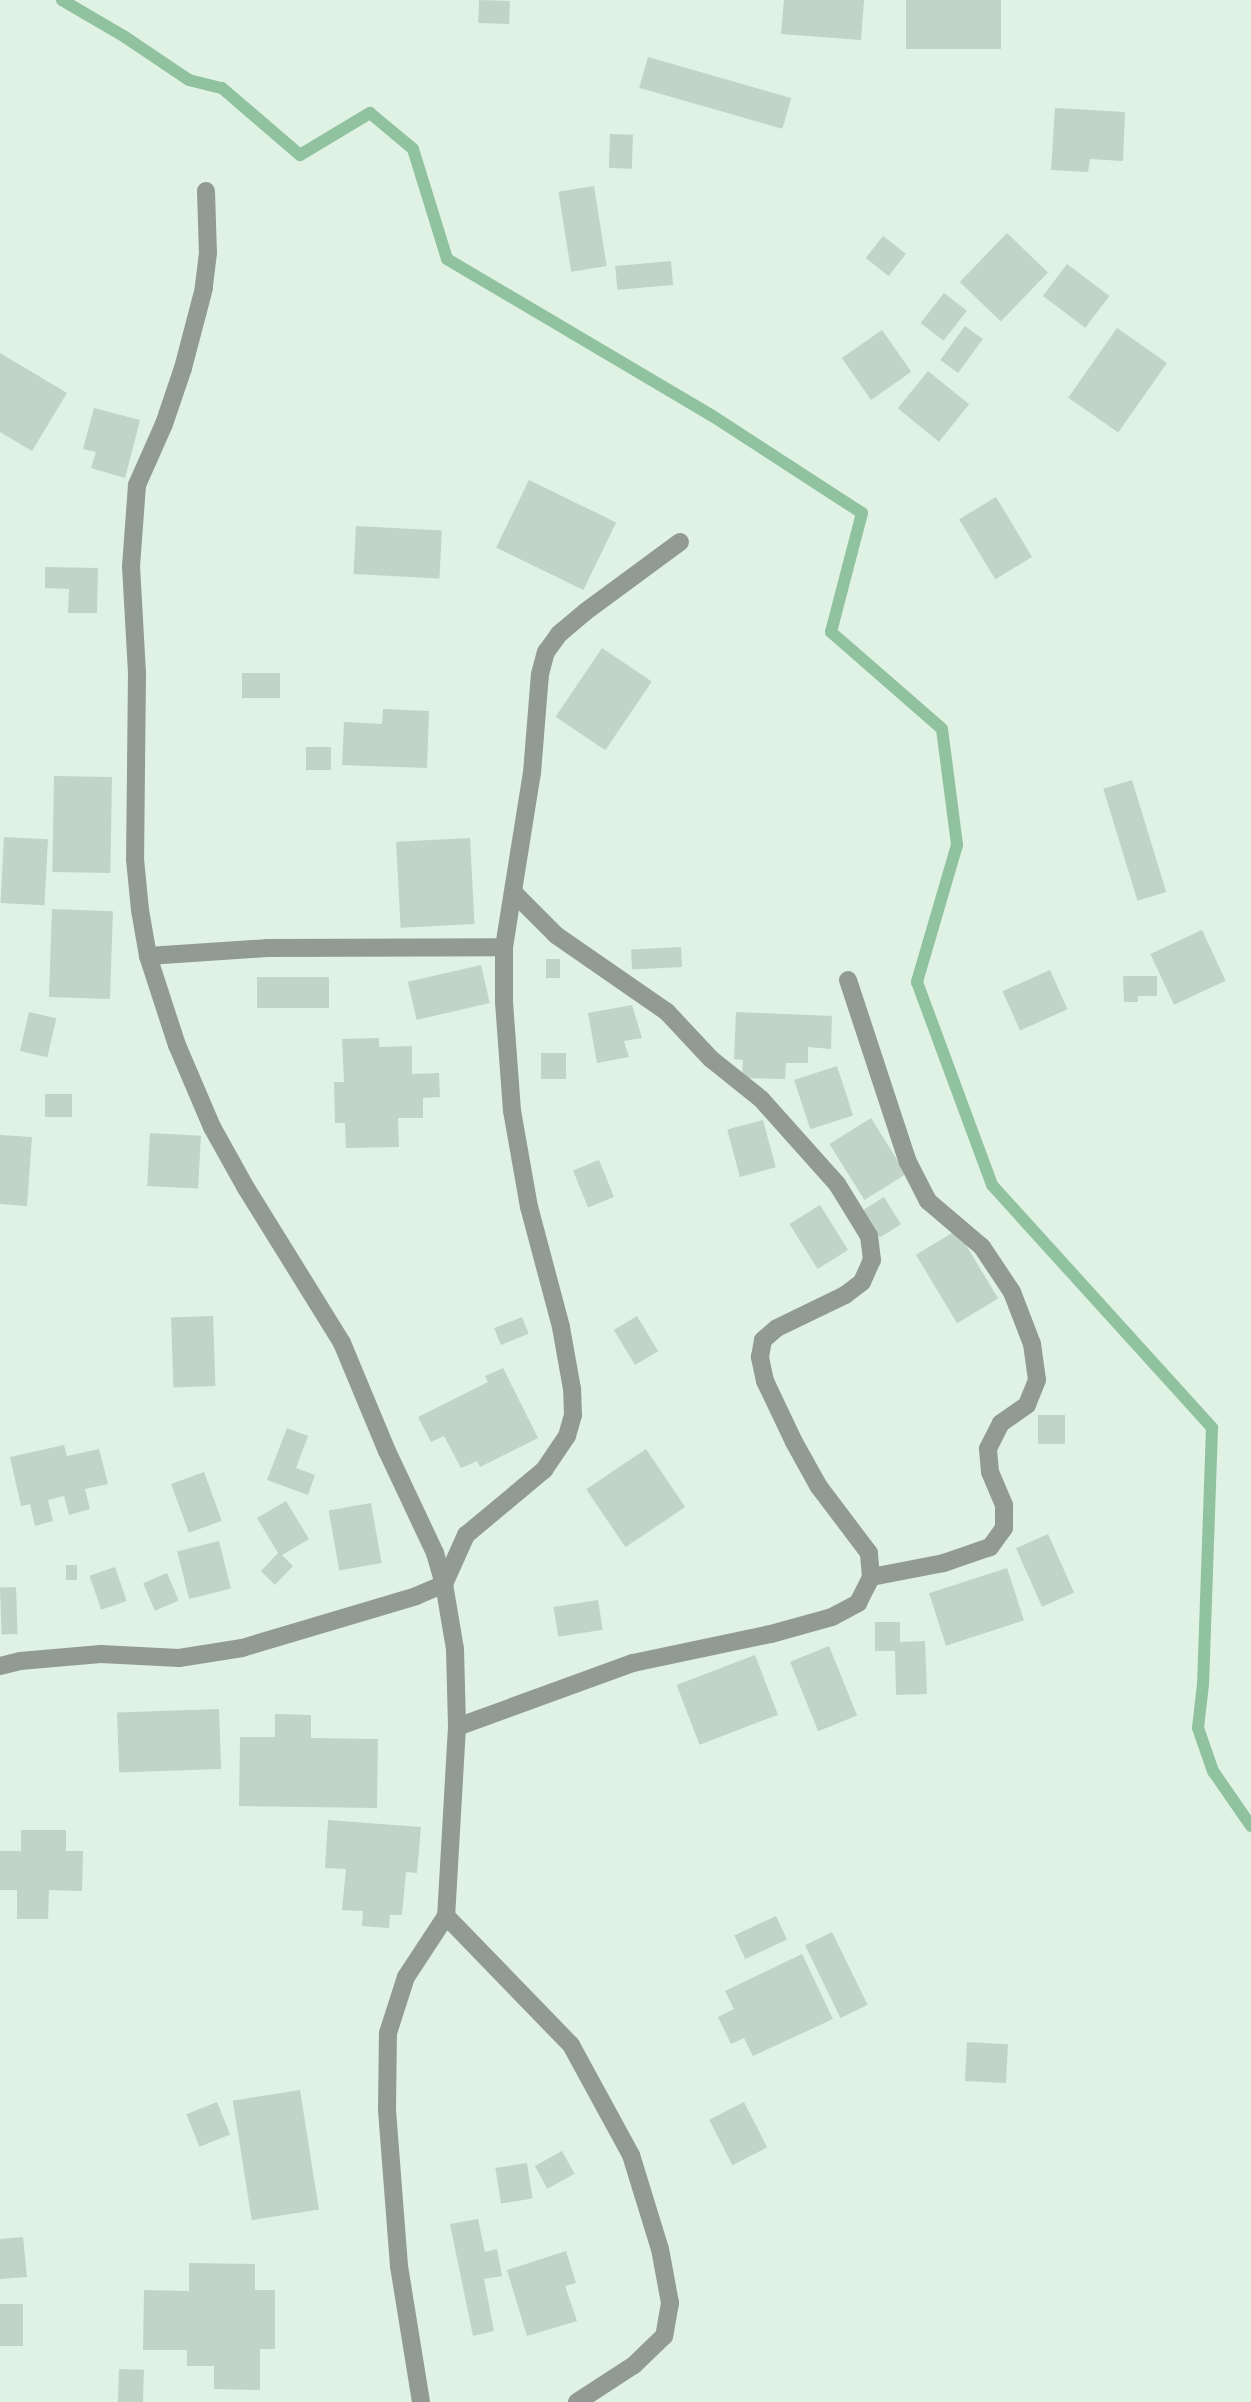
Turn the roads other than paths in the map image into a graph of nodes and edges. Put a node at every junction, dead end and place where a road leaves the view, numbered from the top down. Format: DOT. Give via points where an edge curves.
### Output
graph roads {
  1 [pos="206,191"];
  2 [pos="680,542"];
  3 [pos="515,894"];
  4 [pos="504,947"];
  5 [pos="148,956"];
  6 [pos="848,980"];
  7 [pos="871,1577"];
  8 [pos="444,1584"];
  9 [pos="0,1665"];
  10 [pos="457,1727"];
  11 [pos="446,1916"];
  12 [pos="421,2402"];
  13 [pos="577,2402"];
  1 -- 5 [label="street" via="204,288 179,380 137,485 131,566 137,673 135,859"];
  2 -- 3 [label="street" via="559,634 546,652"];
  3 -- 4 [label="street"];
  3 -- 7 [label="street" via="556,935 667,1012 711,1059 761,1099 837,1184 869,1236 872,1260 862,1282 777,1328 763,1340 760,1357 765,1381 819,1487 869,1553"];
  4 -- 5 [label="street" via="267,948"];
  4 -- 8 [label="street" via="512,1111 529,1207 561,1327 573,1415 567,1436 544,1470 466,1535"];
  5 -- 8 [label="street" via="177,1045 212,1127 342,1343 435,1553"];
  6 -- 7 [label="street" via="908,1162 928,1201 982,1247 1012,1292 1032,1344 1037,1380 1027,1405 1001,1423 988,1449 990,1472 1004,1505 1004,1528 990,1548 944,1563"];
  7 -- 10 [label="street" via="858,1603 832,1616 771,1634 633,1662"];
  8 -- 9 [label="street" via="351,1618 242,1648 179,1658 88,1655"];
  8 -- 10 [label="street" via="455,1649"];
  10 -- 11 [label="street"];
  11 -- 12 [label="street" via="406,1977 388,2033 387,2110 399,2266"];
  11 -- 13 [label="street" via="571,2046 631,2155 660,2249 670,2303 664,2336 635,2365"];
}
